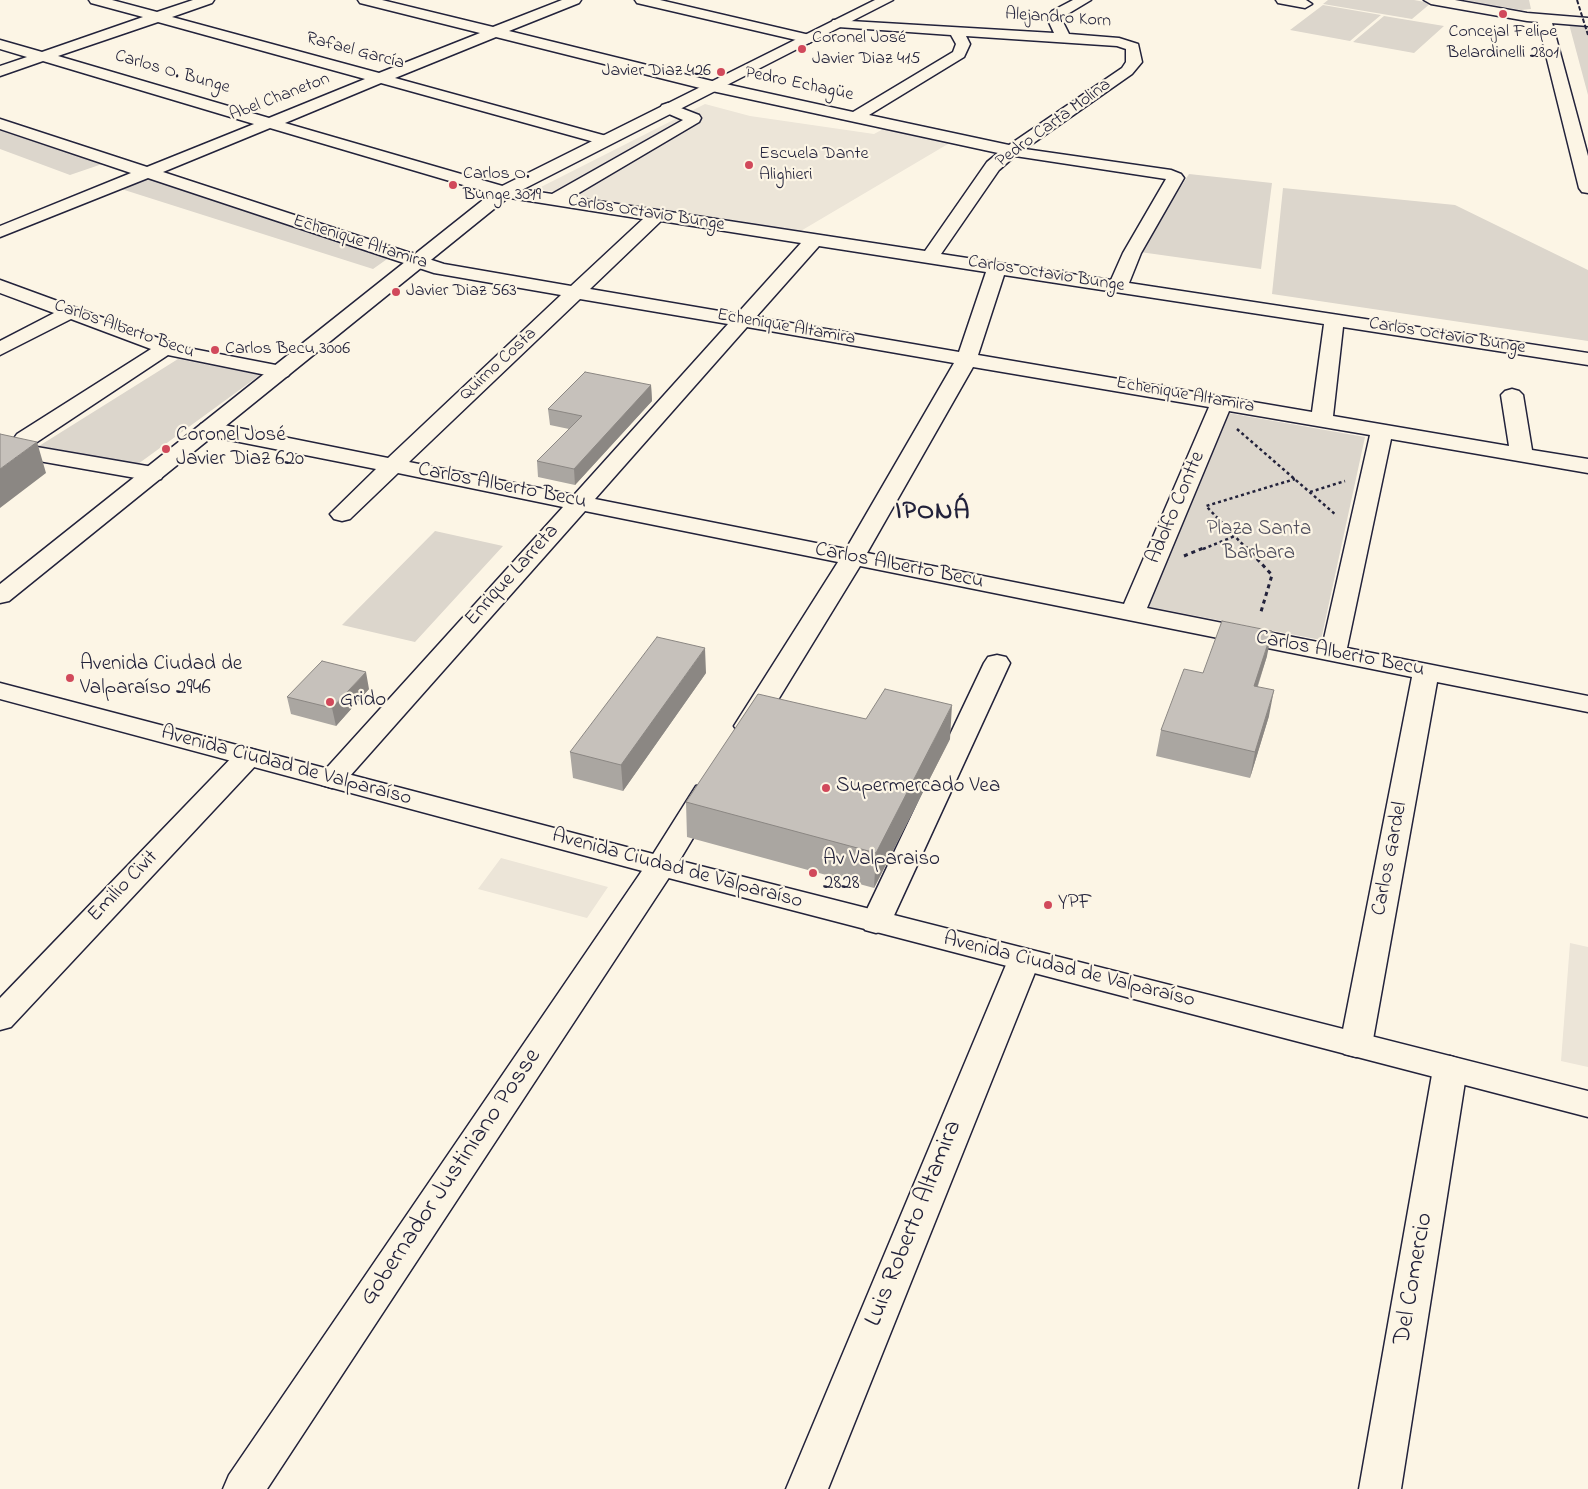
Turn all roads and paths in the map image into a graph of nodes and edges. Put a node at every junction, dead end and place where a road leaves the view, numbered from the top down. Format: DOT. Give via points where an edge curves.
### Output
graph roads {
  1 [pos="96,0"];
  2 [pos="207,0"];
  3 [pos="365,0"];
  4 [pos="574,0"];
  5 [pos="642,0"];
  6 [pos="886,0"];
  7 [pos="1084,0"];
  8 [pos="1283,0"];
  9 [pos="1431,0"];
  10 [pos="1540,0"];
  11 [pos="718,3"];
  12 [pos="1305,4"];
  13 [pos="696,13"];
  14 [pos="157,17"];
  15 [pos="1544,19"];
  16 [pos="1588,22"];
  17 [pos="838,23"];
  18 [pos="496,32"];
  19 [pos="957,32"];
  20 [pos="808,38"];
  21 [pos="1063,38"];
  22 [pos="1126,43"];
  23 [pos="0,44"];
  24 [pos="43,56"];
  25 [pos="0,71"];
  26 [pos="382,79"];
  27 [pos="712,86"];
  28 [pos="668,108"];
  29 [pos="855,117"];
  30 [pos="270,123"];
  31 [pos="0,124"];
  32 [pos="604,140"];
  33 [pos="1011,151"];
  34 [pos="146,172"];
  35 [pos="1588,188"];
  36 [pos="504,192"];
  37 [pos="554,200"];
  38 [pos="657,215"];
  39 [pos="0,232"];
  40 [pos="814,240"];
  41 [pos="930,257"];
  42 [pos="418,263"];
  43 [pos="997,268"];
  44 [pos="0,286"];
  45 [pos="1118,286"];
  46 [pos="576,292"];
  47 [pos="70,312"];
  48 [pos="1334,320"];
  49 [pos="742,321"];
  50 [pos="166,348"];
  51 [pos="0,349"];
  52 [pos="967,359"];
  53 [pos="1588,359"];
  54 [pos="280,372"];
  55 [pos="1512,395"];
  56 [pos="1219,407"];
  57 [pos="1322,420"];
  58 [pos="210,429"];
  59 [pos="1382,430"];
  60 [pos="1522,455"];
  61 [pos="393,466"];
  62 [pos="1588,466"];
  63 [pos="1372,473"];
  64 [pos="153,474"];
  65 [pos="1295,479"];
  66 [pos="1310,492"];
  67 [pos="579,503"];
  68 [pos="342,514"];
  69 [pos="1359,535"];
  70 [pos="1235,536"];
  71 [pos="852,557"];
  72 [pos="1152,569"];
  73 [pos="0,596"];
  74 [pos="1133,613"];
  75 [pos="1254,638"];
  76 [pos="1333,654"];
  77 [pos="997,663"];
  78 [pos="1426,672"];
  79 [pos="0,691"];
  80 [pos="1588,704"];
  81 [pos="738,741"];
  82 [pos="248,757"];
  83 [pos="718,774"];
  84 [pos="332,779"];
  85 [pos="661,866"];
  86 [pos="876,922"];
  87 [pos="1024,960"];
  88 [pos="0,1018"];
  89 [pos="1356,1045"];
  90 [pos="1450,1070"];
  91 [pos="1588,1104"];
  92 [pos="244,1489"];
  93 [pos="807,1489"];
  94 [pos="1380,1489"];
  1 -- 14 [label="street, Rafael García"];
  2 -- 14 [label="street"];
  3 -- 18 [label="street, Pedro Echagüe"];
  4 -- 18 [label="street, Abel Chaneton"];
  5 -- 13 [label="street"];
  6 -- 17 [label="street"];
  7 -- 21 [label="street" via="1054,18"];
  8 -- 12 [label="street"];
  9 -- 15 [label="street"];
  10 -- 15 [label="street"];
  11 -- 13 [label="street"];
  13 -- 20 [label="street"];
  14 -- 24 [label="street"];
  14 -- 26 [label="street, Rafael García"];
  15 -- 16 [label="street"];
  15 -- 35 [label="street"];
  17 -- 19 [label="street, Alejandro Korn"];
  17 -- 20 [label="street"];
  18 -- 26 [label="street, Abel Chaneton"];
  18 -- 27 [label="street, Pedro Echagüe"];
  19 -- 21 [label="street, Alejandro Korn"];
  19 -- 29 [label="street" via="963,44 959,54"];
  20 -- 27 [label="street"];
  21 -- 22 [label="street, Alejandro Korn"];
  22 -- 33 [label="street, Pedro Carta Molina" via="1133,47 1132,67"];
  23 -- 24 [label="street, Carlos O. Bunge"];
  24 -- 25 [label="street"];
  24 -- 30 [label="street, Carlos O. Bunge"];
  26 -- 30 [label="street, Abel Chaneton"];
  26 -- 32 [label="street, Rafael García"];
  27 -- 28 [label="street"];
  27 -- 29 [label="street, Pedro Echagüe"];
  28 -- 32 [label="street"];
  28 -- 37 [label="street" via="693,118 691,122"];
  29 -- 33 [label="street, Pedro Echagüe"];
  30 -- 34 [label="street, Abel Chaneton"];
  30 -- 36 [label="street, Carlos O. Bunge"];
  31 -- 34 [label="street, Echenique Altamira"];
  32 -- 36 [label="street"];
  33 -- 41 [label="street, Pedro Carta Molina" via="986,175"];
  33 -- 45 [label="street, Pedro Echagüe" via="1175,178 1132,253"];
  34 -- 39 [label="street, Abel Chaneton"];
  34 -- 42 [label="street, Echenique Altamira"];
  36 -- 37 [label="street, Carlos Octavio Bunge"];
  36 -- 42 [label="street"];
  37 -- 38 [label="street, Carlos Octavio Bunge"];
  38 -- 40 [label="street, Carlos Octavio Bunge"];
  38 -- 46 [label="street, Quirno Costa"];
  40 -- 41 [label="street, Carlos Octavio Bunge"];
  40 -- 49 [label="street, Enrique Larreta"];
  41 -- 43 [label="street, Carlos Octavio Bunge"];
  42 -- 46 [label="street, Echenique Altamira"];
  42 -- 54 [label="street"];
  43 -- 45 [label="street, Carlos Octavio Bunge"];
  43 -- 52 [label="street"];
  44 -- 47 [label="street, Carlos Alberto Becu"];
  45 -- 48 [label="street, Carlos Octavio Bunge"];
  46 -- 49 [label="street, Echenique Altamira"];
  46 -- 61 [label="street, Quirno Costa"];
  47 -- 50 [label="street, Carlos Alberto Becu"];
  47 -- 51 [label="street"];
  48 -- 53 [label="street, Carlos Octavio Bunge"];
  48 -- 57 [label="street"];
  49 -- 52 [label="street, Echenique Altamira"];
  49 -- 67 [label="street, Enrique Larreta"];
  50 -- 54 [label="street, Carlos Alberto Becu"];
  50 -- 64 [label="street" via="25,439 18,448 24,452"];
  52 -- 56 [label="street, Echenique Altamira"];
  52 -- 71 [label="street"];
  54 -- 58 [label="street"];
  55 -- 60 [label="street"];
  56 -- 57 [label="street, Echenique Altamira"];
  56 -- 65 [label="path"];
  56 -- 72 [label="street, Adolfo Contte"];
  57 -- 59 [label="street, Echenique Altamira"];
  58 -- 61 [label="street, Carlos Alberto Becu"];
  58 -- 64 [label="street"];
  59 -- 60 [label="street, Echenique Altamira"];
  59 -- 63 [label="street"];
  60 -- 62 [label="street, Echenique Altamira"];
  61 -- 67 [label="street, Carlos Alberto Becu"];
  61 -- 68 [label="street, Quirno Costa"];
  63 -- 66 [label="path"];
  63 -- 69 [label="street"];
  64 -- 73 [label="street"];
  65 -- 66 [label="path"];
  65 -- 70 [label="path" via="1206,506"];
  66 -- 69 [label="path"];
  67 -- 71 [label="street, Carlos Alberto Becu"];
  67 -- 84 [label="street, Enrique Larreta"];
  69 -- 76 [label="street"];
  70 -- 72 [label="path"];
  70 -- 75 [label="path" via="1272,575"];
  71 -- 74 [label="street, Carlos Alberto Becu"];
  71 -- 81 [label="street"];
  72 -- 74 [label="street, Adolfo Contte"];
  74 -- 75 [label="street, Carlos Alberto Becu"];
  75 -- 76 [label="street, Carlos Alberto Becu"];
  76 -- 78 [label="street, Carlos Alberto Becu"];
  77 -- 86 [label="street"];
  78 -- 80 [label="street, Carlos Alberto Becu"];
  78 -- 89 [label="street, Carlos Gardel"];
  79 -- 82 [label="street, Avenida Ciudad de Valparaíso"];
  82 -- 84 [label="street, Avenida Ciudad de Valparaíso"];
  82 -- 88 [label="street, Emilio Civit"];
  83 -- 85 [label="street"];
  84 -- 85 [label="street, Avenida Ciudad de Valparaíso"];
  85 -- 86 [label="street, Avenida Ciudad de Valparaíso"];
  85 -- 92 [label="street, Gobernador Justiniano Posse"];
  86 -- 87 [label="street, Avenida Ciudad de Valparaíso"];
  87 -- 89 [label="street, Avenida Ciudad de Valparaíso"];
  87 -- 93 [label="street, Luis Roberto Altamira"];
  89 -- 90 [label="street, Avenida Ciudad de Valparaíso"];
  90 -- 91 [label="street, Avenida Ciudad de Valparaíso"];
  90 -- 94 [label="street, Del Comercio"];
}
